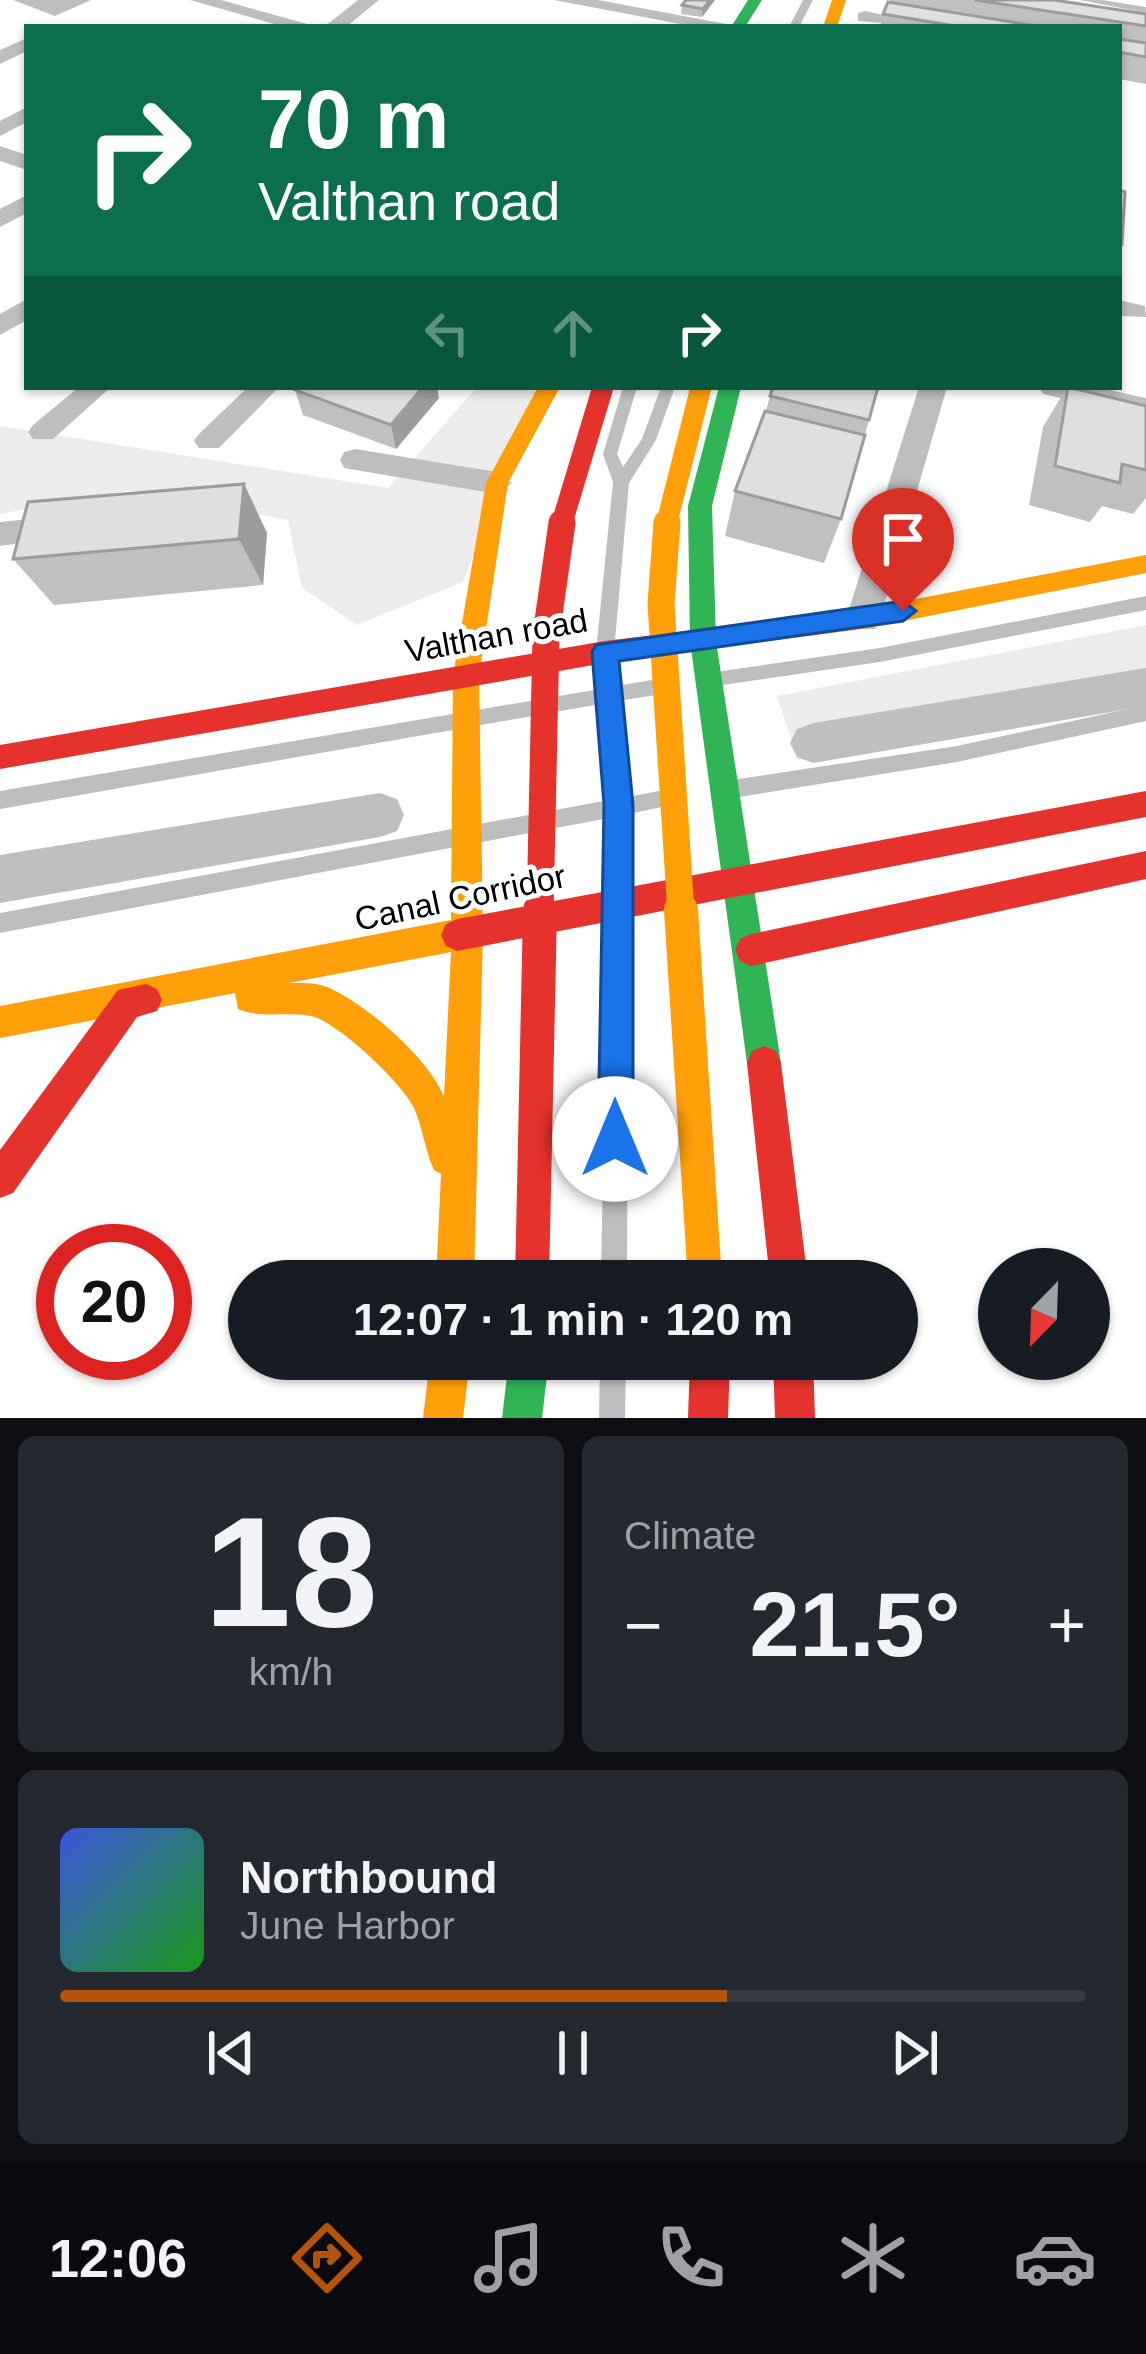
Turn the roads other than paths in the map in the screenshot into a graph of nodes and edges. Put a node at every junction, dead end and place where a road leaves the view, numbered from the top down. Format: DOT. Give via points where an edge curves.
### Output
graph roads {
  1 [pos="22,0"];
  2 [pos="82,0"];
  3 [pos="199,0"];
  4 [pos="370,0"];
  5 [pos="563,0"];
  6 [pos="1085,0"];
  7 [pos="1146,10"];
  8 [pos="866,14"];
  9 [pos="296,24"];
  10 [pos="338,24"];
  11 [pos="716,24"];
  12 [pos="914,24"];
  13 [pos="93,390"];
  14 [pos="262,390"];
  15 [pos="547,390"];
  16 [pos="602,390"];
  17 [pos="629,390"];
  18 [pos="667,390"];
  19 [pos="700,390"];
  20 [pos="729,390"];
  21 [pos="932,390"];
  22 [pos="1066,390"];
  23 [pos="1146,408"];
  24 [pos="43,433"];
  25 [pos="209,440"];
  26 [pos="355,460"];
  27 [pos="621,482"];
  28 [pos="497,483"];
  29 [pos="96,524"];
  30 [pos="1,538"];
  31 [pos="1146,564"];
  32 [pos="1146,603"];
  33 [pos="863,619"];
  34 [pos="704,641"];
  35 [pos="605,652"];
  36 [pos="466,676"];
  37 [pos="709,680"];
  38 [pos="609,693"];
  39 [pos="1146,713"];
  40 [pos="466,717"];
  41 [pos="0,757"];
  42 [pos="724,790"];
  43 [pos="0,800"];
  44 [pos="1146,804"];
  45 [pos="619,805"];
  46 [pos="466,834"];
  47 [pos="1146,865"];
  48 [pos="739,884"];
  49 [pos="618,902"];
  50 [pos="0,923"];
  51 [pos="467,933"];
  52 [pos="751,950"];
  53 [pos="129,1001"];
  54 [pos="0,1022"];
  55 [pos="0,1180"];
  56 [pos="458,1193"];
  57 [pos="456,1260"];
  58 [pos="532,1260"];
  59 [pos="614,1260"];
  60 [pos="704,1260"];
  61 [pos="787,1260"];
  62 [pos="448,1380"];
  63 [pos="527,1380"];
  64 [pos="613,1380"];
  65 [pos="709,1380"];
  66 [pos="794,1380"];
  67 [pos="442,1418"];
  68 [pos="522,1418"];
  69 [pos="612,1418"];
  70 [pos="708,1418"];
  71 [pos="795,1418"];
  1 -- 2 [label="street" via="55,10"];
  3 -- 9 [label="street"];
  4 -- 10 [label="street"];
  5 -- 11 [label="street"];
  6 -- 7 [label="lane"];
  8 -- 12 [label="street"];
  13 -- 24 [label="street"];
  14 -- 25 [label="street"];
  15 -- 28 [label="main road"];
  16 -- 58 [label="main road, bridge" via="559,533 546,635"];
  17 -- 27 [label="lane" via="610,454"];
  18 -- 27 [label="lane" via="649,440"];
  19 -- 60 [label="main road, bridge" via="664,530 661,604"];
  20 -- 34 [label="main road" via="700,506"];
  21 -- 33 [label="street"];
  22 -- 23 [label="street"];
  26 -- 28 [label="street"];
  27 -- 35 [label="lane"];
  28 -- 36 [label="main road"];
  29 -- 30 [label="street"];
  31 -- 33 [label="main road, Valthan road"];
  32 -- 37 [label="lane" via="880,656"];
  33 -- 34 [label="main road, Valthan road"];
  34 -- 35 [label="main road, Valthan road"];
  34 -- 37 [label="main road"];
  35 -- 36 [label="main road, Valthan road"];
  35 -- 38 [label="lane"];
  36 -- 40 [label="main road"];
  36 -- 41 [label="main road, Valthan road"];
  37 -- 38 [label="lane"];
  37 -- 42 [label="main road"];
  38 -- 40 [label="lane"];
  38 -- 45 [label="lane"];
  39 -- 42 [label="lane" via="957,754"];
  40 -- 43 [label="lane"];
  40 -- 46 [label="main road"];
  42 -- 45 [label="lane"];
  42 -- 48 [label="main road"];
  44 -- 48 [label="main road, Canal Corridor"];
  45 -- 46 [label="lane"];
  45 -- 49 [label="lane"];
  46 -- 50 [label="lane"];
  46 -- 51 [label="main road"];
  47 -- 52 [label="main road"];
  48 -- 49 [label="main road, Canal Corridor"];
  48 -- 52 [label="main road"];
  49 -- 51 [label="main road, Canal Corridor"];
  49 -- 59 [label="lane"];
  51 -- 53 [label="main road, Canal Corridor"];
  51 -- 56 [label="main road"];
  52 -- 61 [label="main road"];
  53 -- 54 [label="main road, Canal Corridor"];
  53 -- 55 [label="main road"];
  53 -- 56 [label="main road" via="320,1000 378,1041 427,1096"];
  56 -- 57 [label="main road"];
  62 -- 67 [label="main road"];
  63 -- 68 [label="main road"];
  64 -- 69 [label="lane"];
  65 -- 70 [label="main road"];
  66 -- 71 [label="main road"];
}
